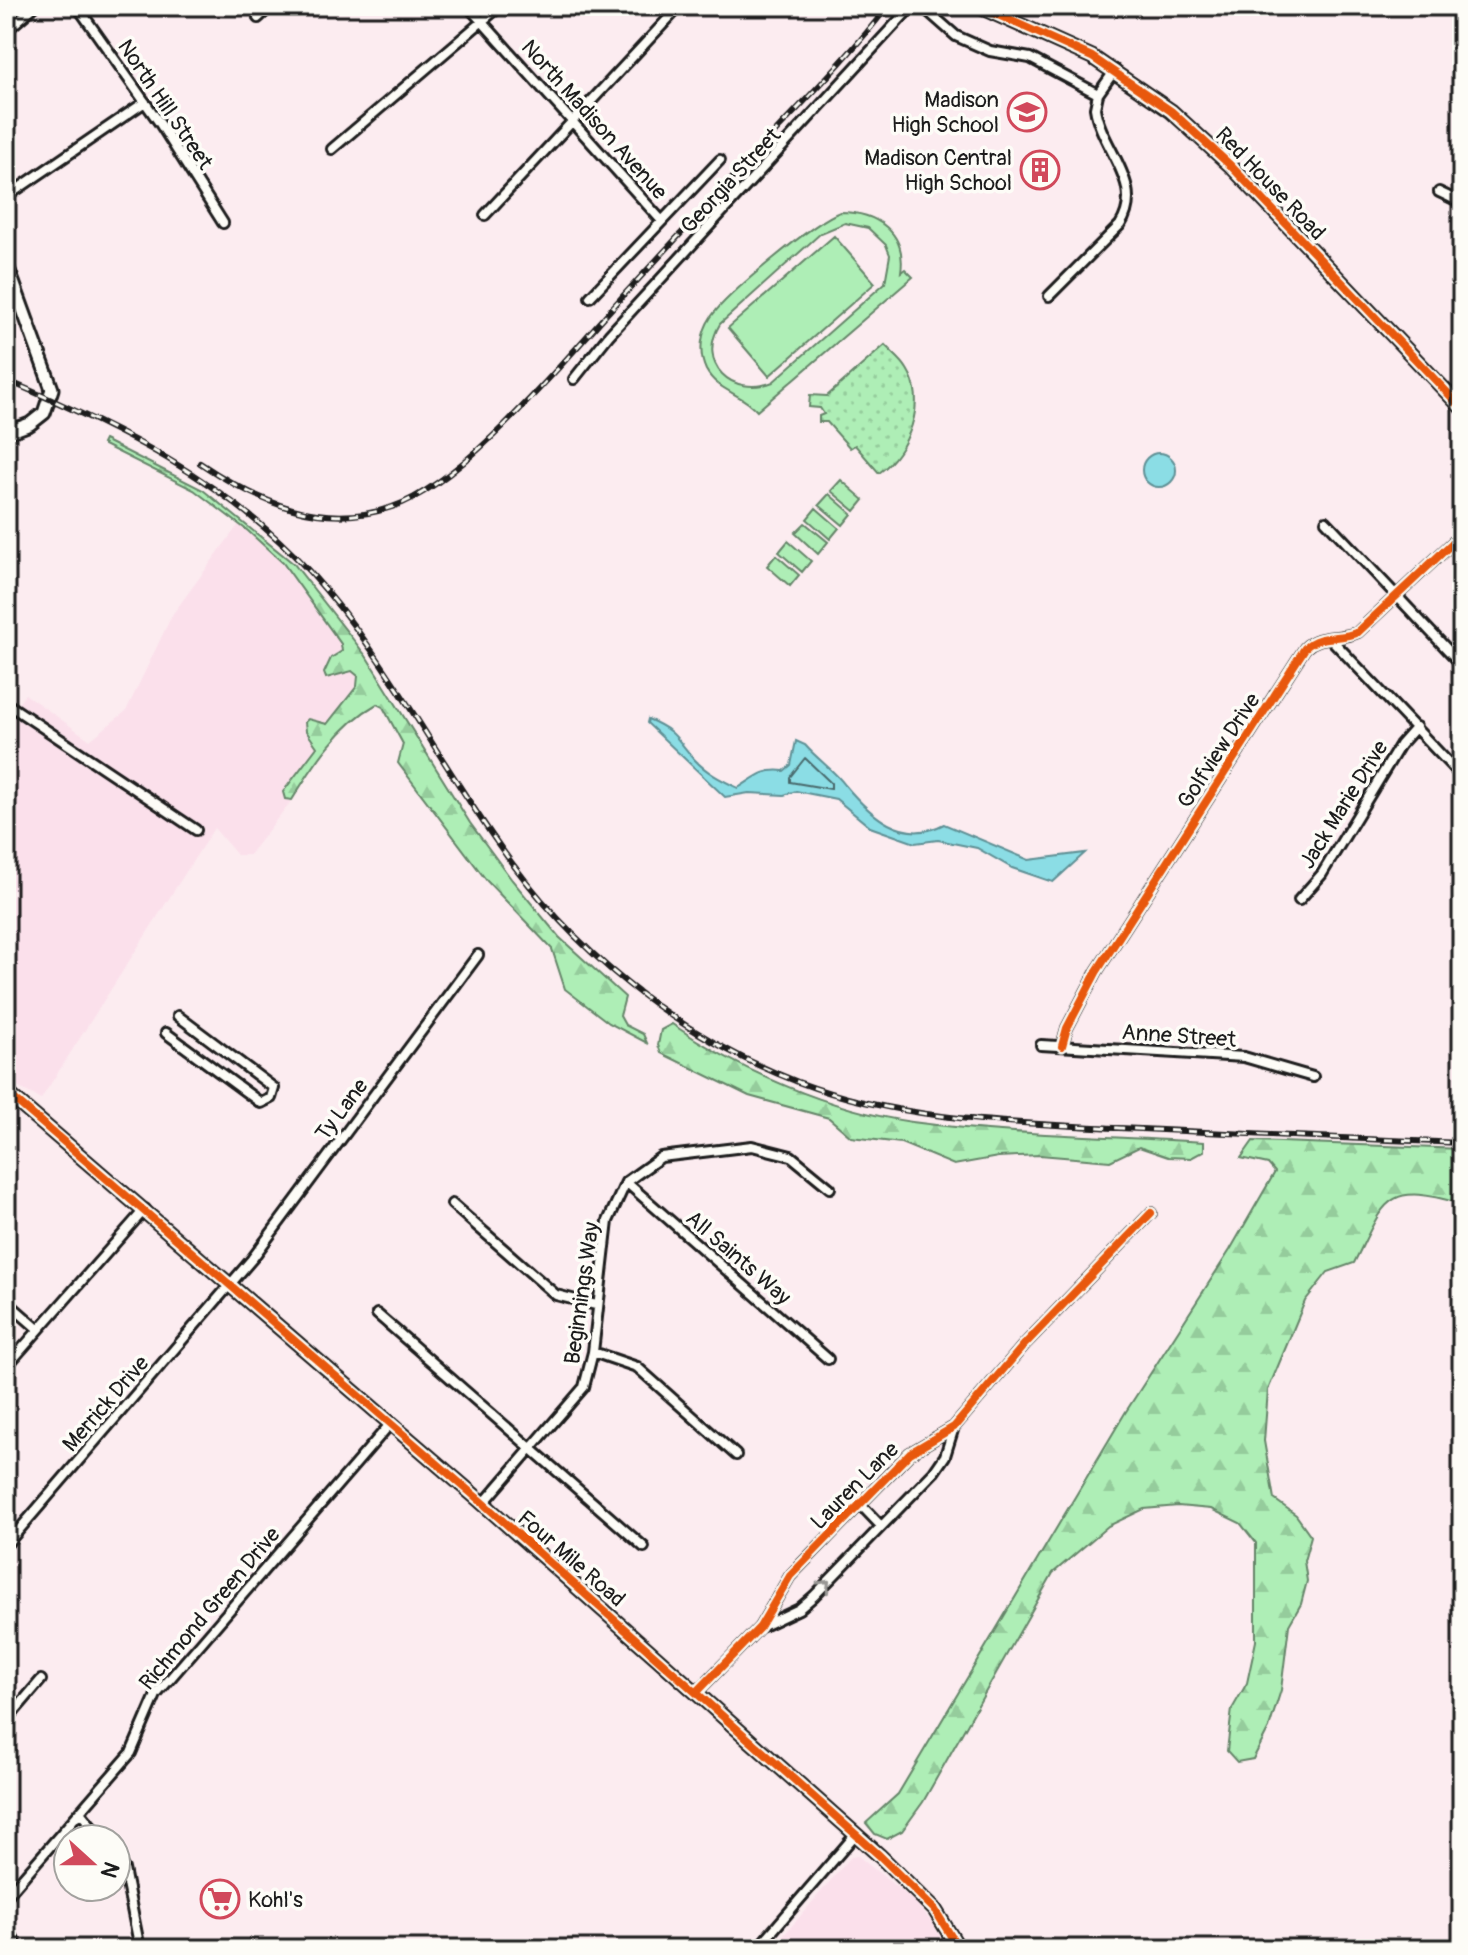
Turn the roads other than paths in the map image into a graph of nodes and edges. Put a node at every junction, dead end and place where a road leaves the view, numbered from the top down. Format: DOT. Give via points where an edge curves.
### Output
graph roads {
  1 [pos="35,6"];
  2 [pos="77,6"];
  3 [pos="271,6"];
  4 [pos="468,6"];
  5 [pos="500,6"];
  6 [pos="680,6"];
  7 [pos="912,6"];
  8 [pos="922,6"];
  9 [pos="978,6"];
  10 [pos="258,18"];
  11 [pos="482,22"];
  12 [pos="6,31"];
  13 [pos="1115,70"];
  14 [pos="1098,94"];
  15 [pos="145,102"];
  16 [pos="572,121"];
  17 [pos="332,149"];
  18 [pos="720,160"];
  19 [pos="1439,192"];
  20 [pos="6,197"];
  21 [pos="1462,203"];
  22 [pos="485,215"];
  23 [pos="662,221"];
  24 [pos="223,223"];
  25 [pos="6,263"];
  26 [pos="1049,296"];
  27 [pos="590,297"];
  28 [pos="574,379"];
  29 [pos="1462,408"];
  30 [pos="6,433"];
  31 [pos="1326,521"];
  32 [pos="1462,534"];
  33 [pos="1396,595"];
  34 [pos="1329,637"];
  35 [pos="1462,665"];
  36 [pos="6,703"];
  37 [pos="1416,727"];
  38 [pos="1462,777"];
  39 [pos="196,830"];
  40 [pos="1299,900"];
  41 [pos="478,955"];
  42 [pos="178,1016"];
  43 [pos="166,1033"];
  44 [pos="1041,1045"];
  45 [pos="1062,1046"];
  46 [pos="1313,1077"];
  47 [pos="6,1092"];
  48 [pos="626,1182"];
  49 [pos="830,1188"];
  50 [pos="452,1204"];
  51 [pos="145,1209"];
  52 [pos="1151,1213"];
  53 [pos="232,1284"];
  54 [pos="6,1301"];
  55 [pos="596,1305"];
  56 [pos="377,1314"];
  57 [pos="38,1329"];
  58 [pos="593,1352"];
  59 [pos="828,1359"];
  60 [pos="6,1367"];
  61 [pos="391,1423"];
  62 [pos="954,1427"];
  63 [pos="531,1448"];
  64 [pos="736,1455"];
  65 [pos="483,1504"];
  66 [pos="860,1504"];
  67 [pos="881,1526"];
  68 [pos="6,1545"];
  69 [pos="644,1547"];
  70 [pos="760,1627"];
  71 [pos="41,1680"];
  72 [pos="697,1692"];
  73 [pos="6,1721"];
  74 [pos="80,1812"];
  75 [pos="89,1823"];
  76 [pos="856,1834"];
  77 [pos="6,1897"];
  78 [pos="131,1903"];
  79 [pos="6,1925"];
  80 [pos="19,1949"];
  81 [pos="140,1949"];
  82 [pos="757,1949"];
  83 [pos="959,1949"];
  1 -- 12 [label="street"];
  2 -- 15 [label="street, North Hill Street"];
  3 -- 10 [label="street"];
  4 -- 11 [label="street, North Madison Avenue"];
  5 -- 11 [label="street"];
  6 -- 16 [label="street"];
  7 -- 28 [label="street, Georgia Street"];
  8 -- 14 [label="street" via="956,36 990,51 1030,58"];
  9 -- 13 [label="street, Red House Road"];
  11 -- 16 [label="street, North Madison Avenue"];
  11 -- 17 [label="street"];
  13 -- 14 [label="street"];
  13 -- 29 [label="street, Red House Road" via="1221,156"];
  14 -- 26 [label="street" via="1096,117 1125,180 1129,204 1120,225"];
  15 -- 20 [label="street"];
  15 -- 24 [label="street, North Hill Street"];
  16 -- 22 [label="street"];
  16 -- 23 [label="street, North Madison Avenue"];
  18 -- 23 [label="street"];
  19 -- 21 [label="street"];
  23 -- 27 [label="street"];
  25 -- 30 [label="street" via="52,389 44,413"];
  31 -- 33 [label="street"];
  32 -- 33 [label="street, Golfview Drive"];
  33 -- 34 [label="street, Golfview Drive" via="1358,632"];
  33 -- 35 [label="street"];
  34 -- 37 [label="street"];
  34 -- 45 [label="street, Golfview Drive" via="1311,642 1299,656 1097,971"];
  36 -- 39 [label="street"];
  37 -- 38 [label="street"];
  37 -- 40 [label="street, Jack Marie Drive" via="1322,874"];
  41 -- 53 [label="street, Ty Lane"];
  42 -- 43 [label="street" via="274,1088 271,1098 261,1103"];
  44 -- 45 [label="street, Anne Street"];
  45 -- 46 [label="street, Anne Street" via="1244,1057"];
  47 -- 51 [label="street, Four Mile Road"];
  48 -- 49 [label="street, Beginnings Way" via="661,1157 752,1146 791,1156"];
  48 -- 55 [label="street, Beginnings Way" via="608,1221"];
  48 -- 59 [label="street, All Saints Way"];
  50 -- 55 [label="street" via="556,1295"];
  51 -- 53 [label="street, Four Mile Road"];
  51 -- 57 [label="street"];
  52 -- 62 [label="street, Lauren Lane" via="1024,1345"];
  53 -- 61 [label="street, Four Mile Road"];
  53 -- 68 [label="street, Merrick Drive"];
  54 -- 57 [label="street"];
  55 -- 58 [label="street, Beginnings Way"];
  56 -- 63 [label="street"];
  57 -- 60 [label="street"];
  58 -- 63 [label="street, Beginnings Way" via="584,1387"];
  58 -- 64 [label="street" via="637,1367"];
  61 -- 65 [label="street, Four Mile Road"];
  61 -- 74 [label="street, Richmond Green Drive" via="156,1695 131,1753"];
  62 -- 66 [label="street, Lauren Lane" via="910,1453"];
  62 -- 67 [label="street, Lauren Lane" via="934,1472"];
  63 -- 65 [label="street, Beginnings Way"];
  63 -- 69 [label="street"];
  65 -- 72 [label="street, Four Mile Road"];
  66 -- 67 [label="street, Lauren Lane"];
  66 -- 70 [label="street, Lauren Lane" via="790,1576"];
  70 -- 67 [label="street, Lauren Lane, one-way" via="799,1609"];
  70 -- 72 [label="street, Lauren Lane"];
  71 -- 73 [label="street"];
  72 -- 76 [label="street, Four Mile Road"];
  74 -- 75 [label="street"];
  74 -- 77 [label="street, Richmond Green Drive"];
  76 -- 82 [label="street"];
  76 -- 83 [label="street, Four Mile Road" via="923,1896"];
  78 -- 81 [label="street"];
  79 -- 80 [label="street"];
}
